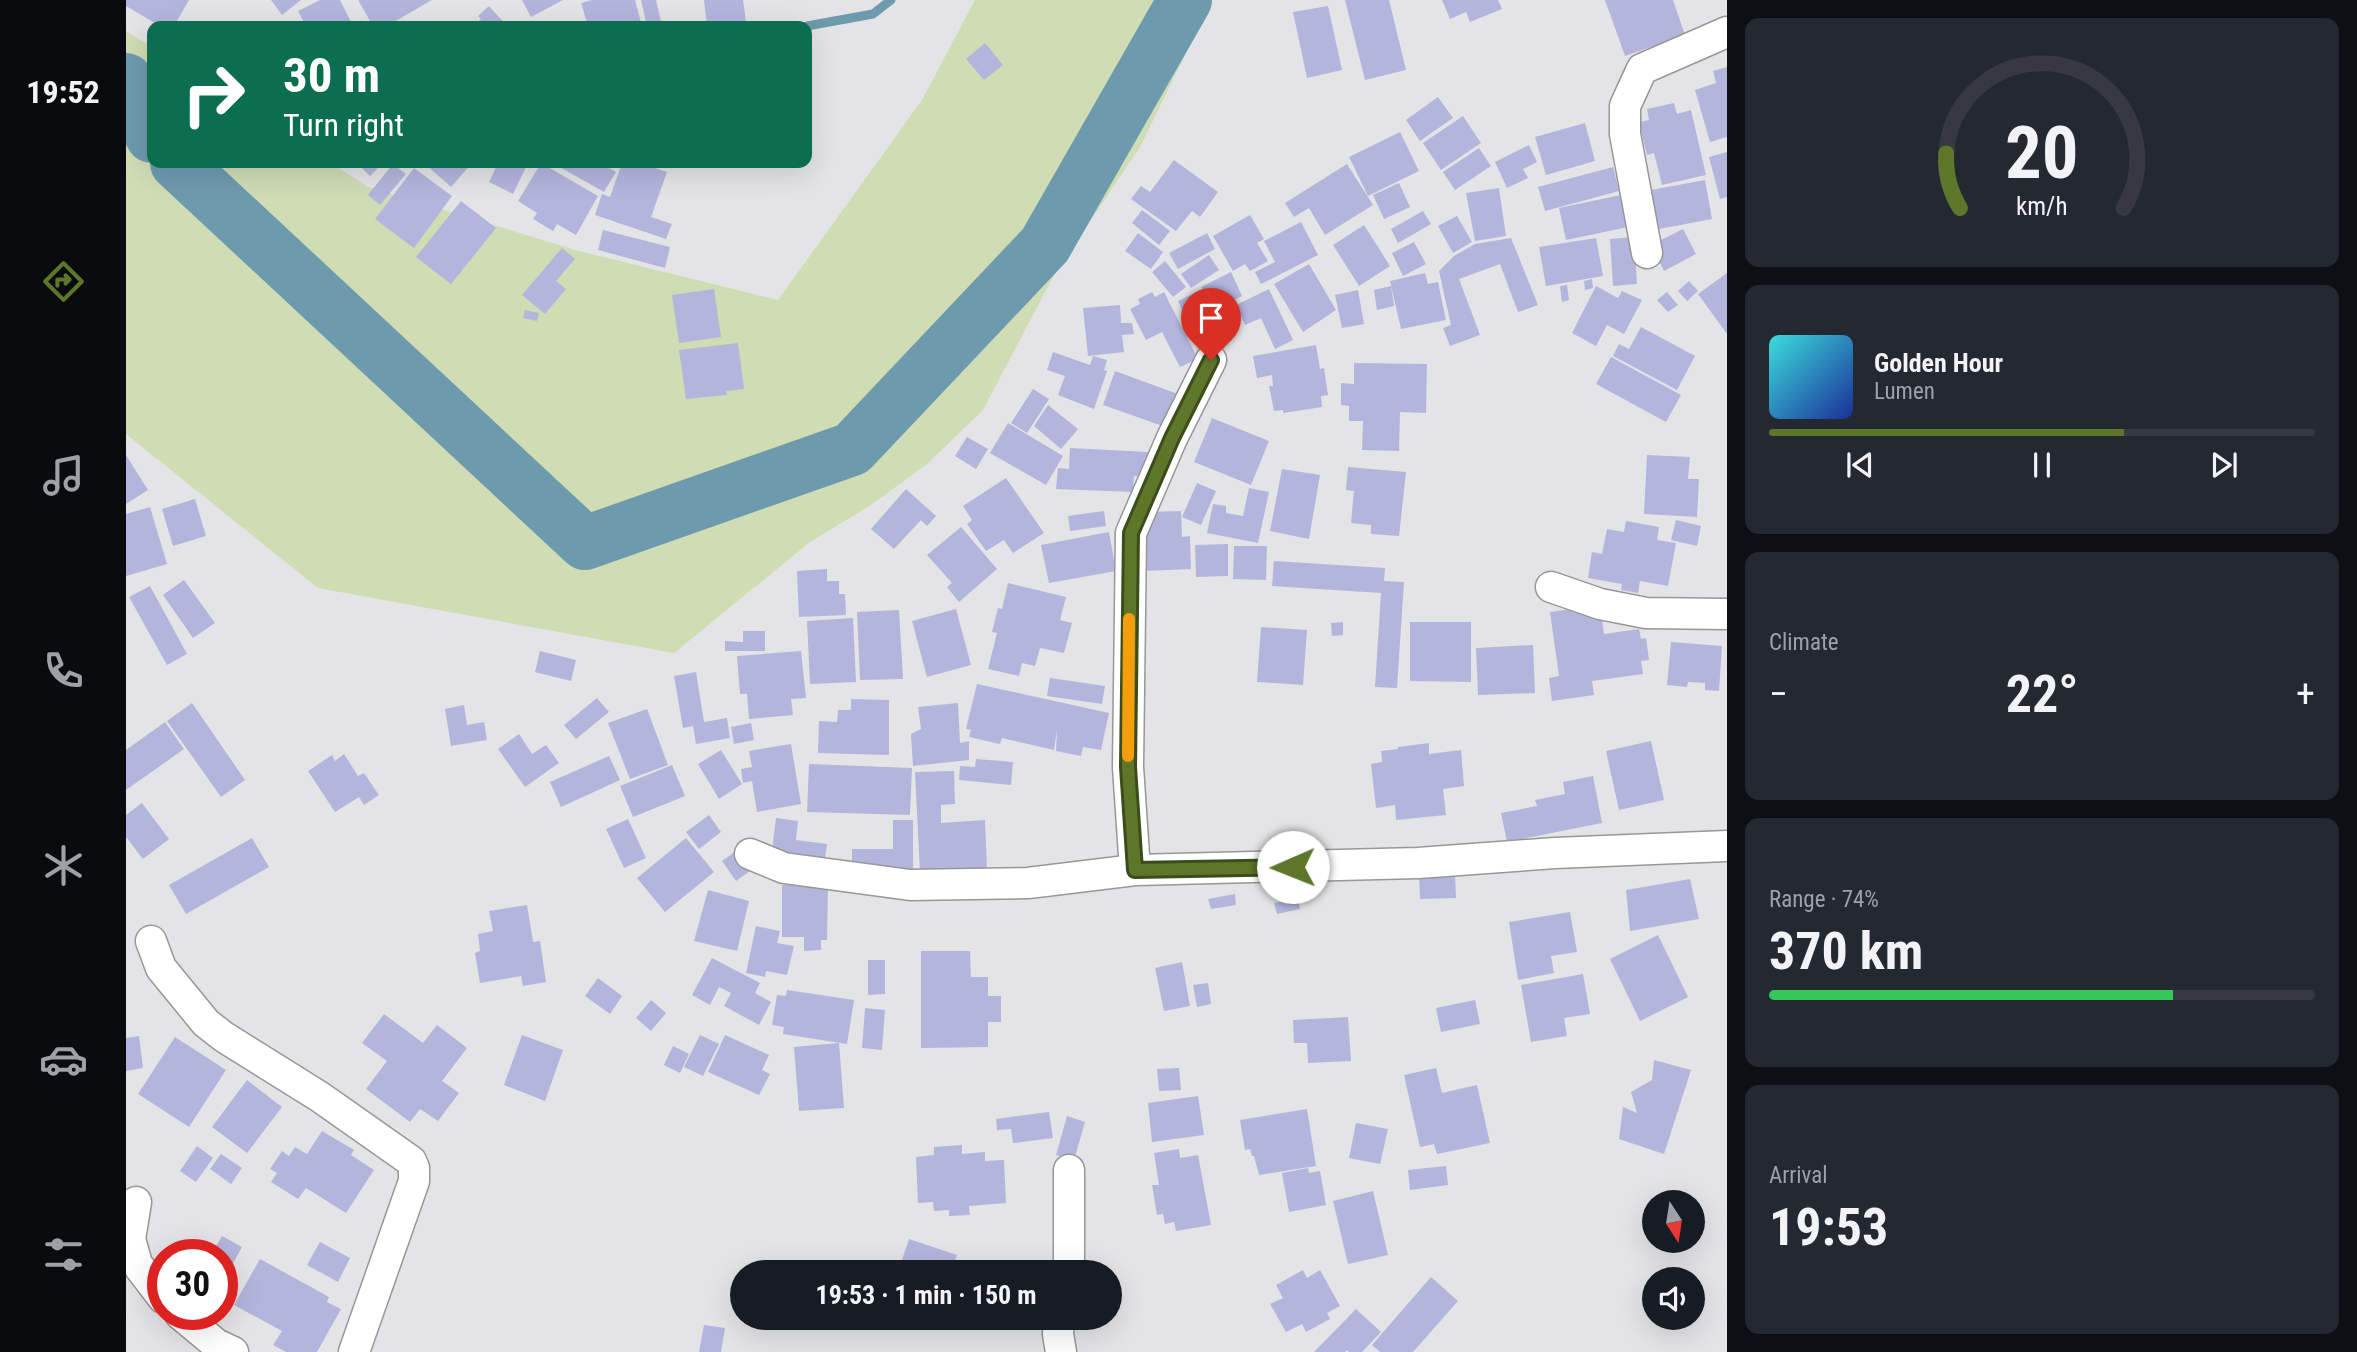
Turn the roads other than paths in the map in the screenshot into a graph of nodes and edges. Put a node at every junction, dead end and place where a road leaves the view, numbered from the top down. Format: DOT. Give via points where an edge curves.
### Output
graph roads {
  1 [pos="1727,32"];
  2 [pos="1647,253"];
  3 [pos="1211,360"];
  4 [pos="1551,587"];
  5 [pos="1727,614"];
  6 [pos="1727,846"];
  7 [pos="750,854"];
  8 [pos="1135,870"];
  9 [pos="151,941"];
  10 [pos="1069,1170"];
  11 [pos="136,1202"];
  12 [pos="1069,1260"];
  13 [pos="147,1277"];
  14 [pos="199,1330"];
  15 [pos="1058,1330"];
  16 [pos="233,1352"];
  17 [pos="354,1352"];
  18 [pos="1061,1352"];
  1 -- 2 [label="street" via="1642,69 1625,106 1625,134"];
  3 -- 8 [label="street" via="1131,533 1128,767"];
  4 -- 5 [label="street" via="1600,604 1646,612"];
  6 -- 8 [label="street" via="1418,863"];
  7 -- 8 [label="street" via="784,868 910,885 1028,883"];
  9 -- 17 [label="street" via="161,968 206,1023 411,1161 414,1181"];
  10 -- 12 [label="street"];
  11 -- 13 [label="street" via="130,1239 137,1264"];
  14 -- 16 [label="street"];
  15 -- 18 [label="street"];
}
